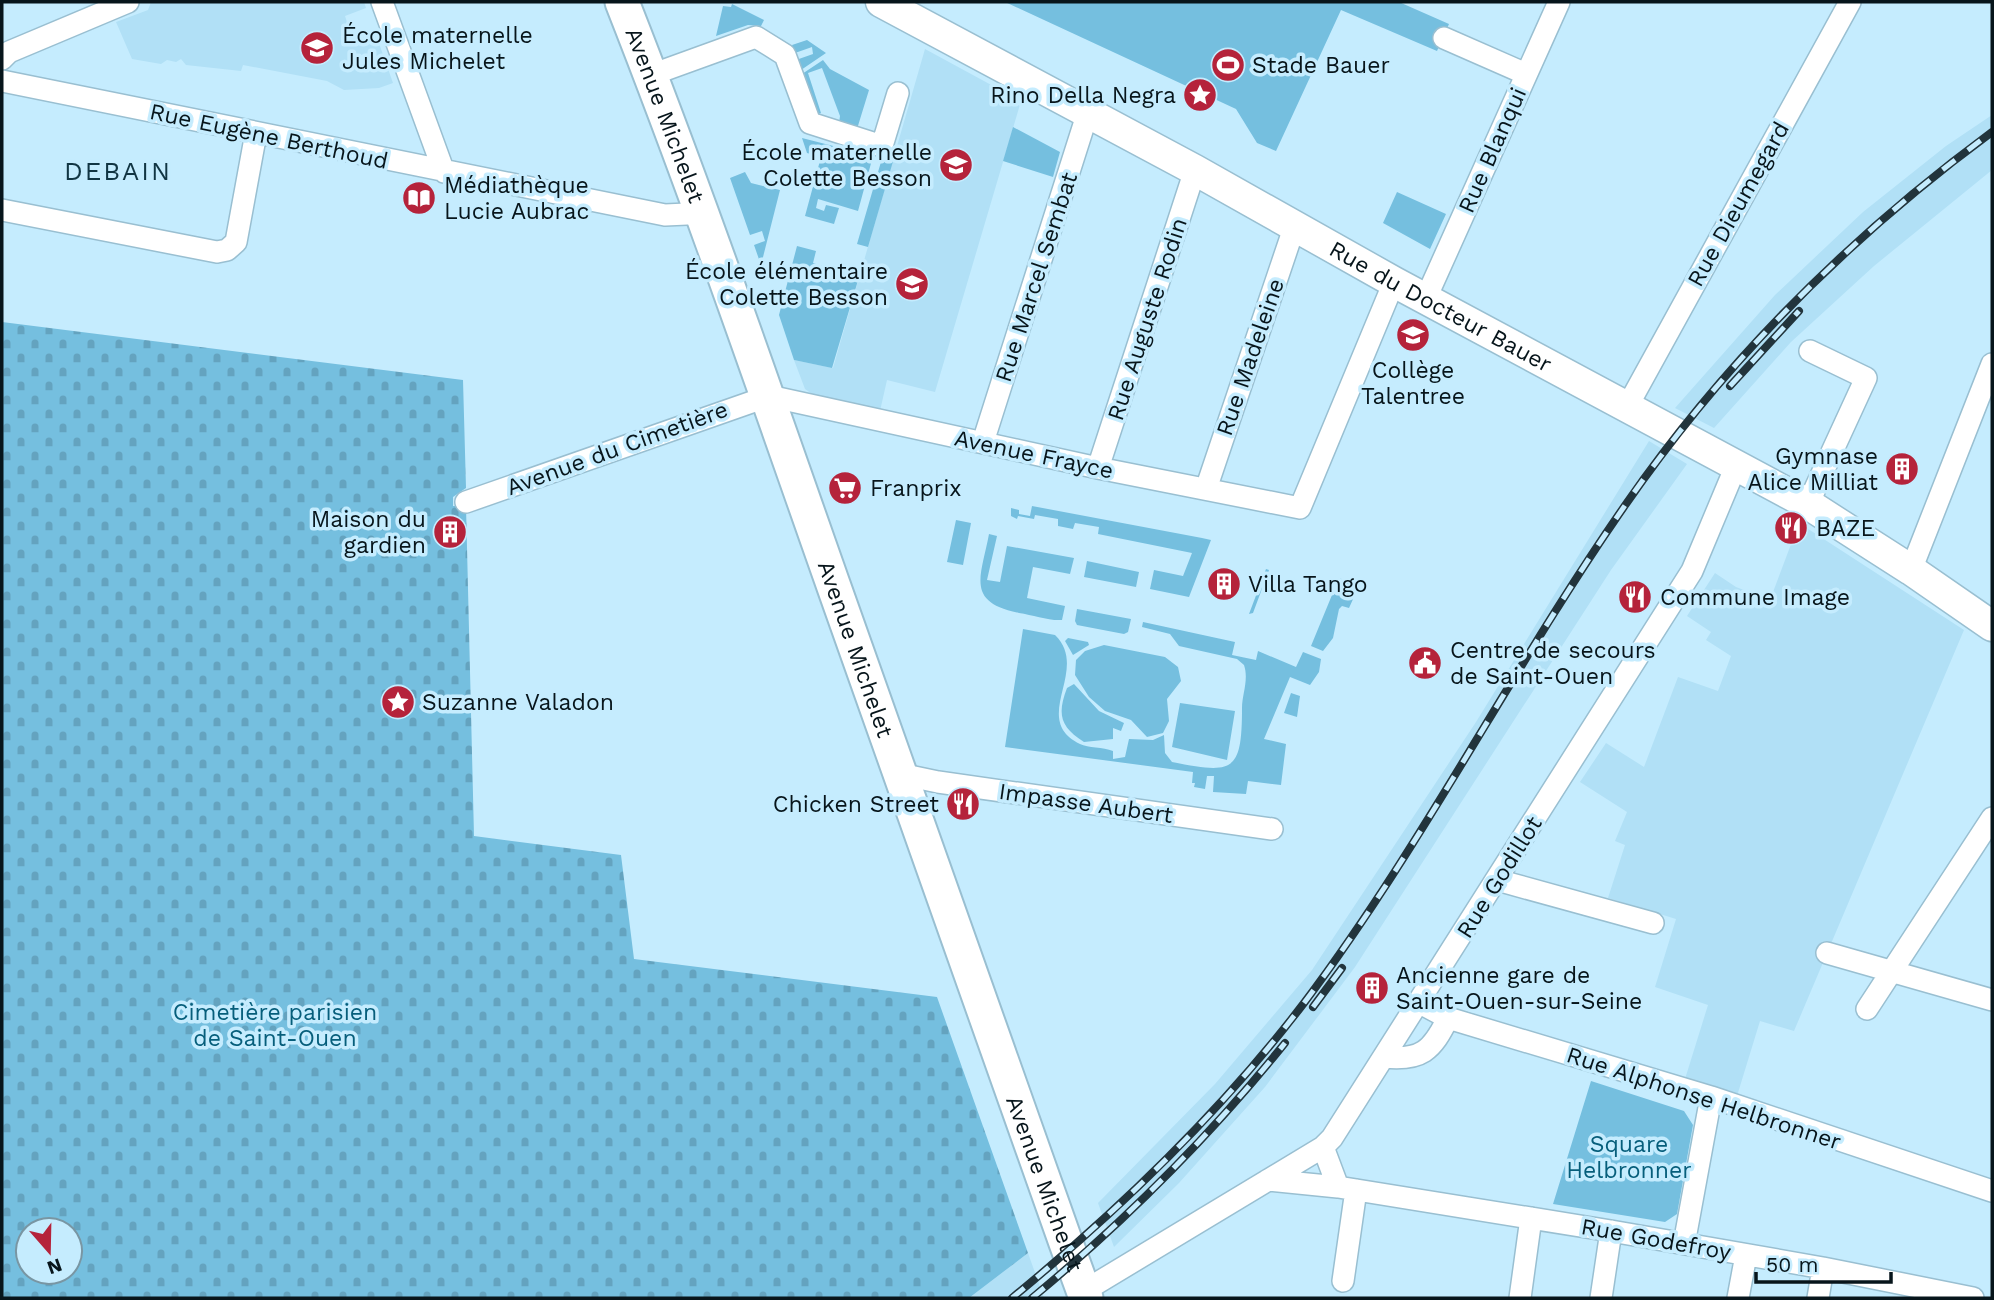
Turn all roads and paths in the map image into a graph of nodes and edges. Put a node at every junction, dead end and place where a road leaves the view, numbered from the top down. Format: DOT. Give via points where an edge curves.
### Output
graph roads {
  1 [pos="128,2"];
  2 [pos="382,2"];
  3 [pos="622,2"];
  4 [pos="881,2"];
  5 [pos="1559,2"];
  6 [pos="1850,2"];
  7 [pos="81,12"];
  8 [pos="1444,38"];
  9 [pos="2,59"];
  10 [pos="1526,74"];
  11 [pos="651,75"];
  12 [pos="2,81"];
  13 [pos="898,93"];
  14 [pos="1088,111"];
  15 [pos="256,133"];
  16 [pos="1195,170"];
  17 [pos="444,172"];
  18 [pos="2,209"];
  19 [pos="701,209"];
  20 [pos="1295,225"];
  21 [pos="1395,282"];
  22 [pos="1426,298"];
  23 [pos="1810,351"];
  24 [pos="1992,364"];
  25 [pos="769,396"];
  26 [pos="1627,407"];
  27 [pos="983,442"];
  28 [pos="1736,467"];
  29 [pos="1098,468"];
  30 [pos="1206,489"];
  31 [pos="466,502"];
  32 [pos="1808,504"];
  33 [pos="1911,570"];
  34 [pos="1992,626"];
  35 [pos="900,774"];
  36 [pos="1992,818"];
  37 [pos="1272,829"];
  38 [pos="1497,880"];
  39 [pos="1653,923"];
  40 [pos="1827,953"];
  41 [pos="1892,971"];
  42 [pos="1992,1000"];
  43 [pos="1418,1002"];
  44 [pos="1867,1009"];
  45 [pos="1448,1018"];
  46 [pos="1384,1058"];
  47 [pos="1711,1097"];
  48 [pos="1323,1147"];
  49 [pos="1268,1180"];
  50 [pos="1347,1189"];
  51 [pos="1992,1191"];
  52 [pos="1531,1218"];
  53 [pos="1611,1231"];
  54 [pos="1684,1244"];
  55 [pos="1746,1255"];
  56 [pos="1823,1268"];
  57 [pos="1343,1281"];
  58 [pos="1905,1292"];
  59 [pos="1085,1295"];
  60 [pos="1520,1298"];
  61 [pos="1601,1298"];
  62 [pos="1738,1298"];
  63 [pos="1818,1298"];
  64 [pos="1973,1298"];
  1 -- 7 [label="street"];
  2 -- 17 [label="street"];
  3 -- 11 [label="main road, Avenue Michelet"];
  4 -- 14 [label="main road, Rue du Docteur Bauer"];
  5 -- 10 [label="street, Rue Blanqui"];
  6 -- 26 [label="street, Rue Dieumegard"];
  7 -- 9 [label="street"];
  8 -- 10 [label="street"];
  10 -- 22 [label="street, Rue Blanqui"];
  11 -- 13 [label="street" via="756,37 785,55 810,123 882,146"];
  11 -- 19 [label="main road, Avenue Michelet"];
  12 -- 15 [label="street, Rue Eugène Berthoud"];
  14 -- 16 [label="main road, Rue du Docteur Bauer"];
  14 -- 27 [label="street, Rue Marcel Sembat"];
  15 -- 17 [label="street, Rue Eugène Berthoud"];
  15 -- 18 [label="street" via="236,242 227,250 217,252"];
  16 -- 20 [label="main road, Rue du Docteur Bauer"];
  16 -- 29 [label="street, Rue Auguste Rodin"];
  17 -- 19 [label="street, Rue Eugène Berthoud" via="665,215"];
  19 -- 25 [label="main road, Avenue Michelet"];
  20 -- 21 [label="main road, Rue du Docteur Bauer"];
  20 -- 30 [label="street, Rue Madeleine"];
  21 -- 22 [label="main road, Rue du Docteur Bauer"];
  21 -- 30 [label="street, Avenue Frayce" via="1300,508"];
  22 -- 26 [label="main road, Rue du Docteur Bauer"];
  23 -- 32 [label="street" via="1866,378"];
  24 -- 33 [label="street"];
  25 -- 27 [label="street, Avenue Frayce"];
  25 -- 31 [label="street, Avenue du Cimetière"];
  25 -- 35 [label="main road, Avenue Michelet"];
  26 -- 28 [label="main road, Rue du Docteur Bauer"];
  27 -- 29 [label="street, Avenue Frayce"];
  28 -- 32 [label="main road, Rue du Docteur Bauer"];
  28 -- 38 [label="street, Rue Godillot" via="1692,571"];
  29 -- 30 [label="street, Avenue Frayce"];
  32 -- 33 [label="main road, Rue du Docteur Bauer"];
  33 -- 34 [label="main road, Rue du Docteur Bauer"];
  35 -- 37 [label="street, Impasse Aubert"];
  35 -- 59 [label="main road, Avenue Michelet"];
  36 -- 41 [label="street"];
  38 -- 39 [label="street"];
  38 -- 43 [label="street, Rue Godillot"];
  40 -- 41 [label="street"];
  41 -- 42 [label="street"];
  41 -- 44 [label="street"];
  43 -- 45 [label="street, Rue Alphonse Helbronner"];
  43 -- 46 [label="street, Rue Godillot"];
  45 -- 46 [label="street" via="1439,1037 1424,1052 1402,1059"];
  45 -- 47 [label="street, Rue Alphonse Helbronner"];
  46 -- 48 [label="street, Rue Godillot"];
  47 -- 51 [label="street, Rue Alphonse Helbronner"];
  47 -- 54 [label="street"];
  48 -- 49 [label="street, Rue Godillot"];
  48 -- 50 [label="street"];
  49 -- 50 [label="street, Rue Godefroy"];
  49 -- 59 [label="street, Rue Godillot"];
  50 -- 52 [label="street, Rue Godefroy"];
  50 -- 57 [label="street"];
  52 -- 53 [label="street, Rue Godefroy"];
  52 -- 60 [label="street"];
  53 -- 54 [label="street, Rue Godefroy"];
  53 -- 61 [label="street"];
  54 -- 55 [label="street, Rue Godefroy"];
  55 -- 56 [label="street, Rue Godefroy"];
  55 -- 62 [label="street"];
  56 -- 58 [label="street, Rue Godefroy"];
  56 -- 63 [label="street"];
  58 -- 64 [label="street, Rue Godefroy"];
}
